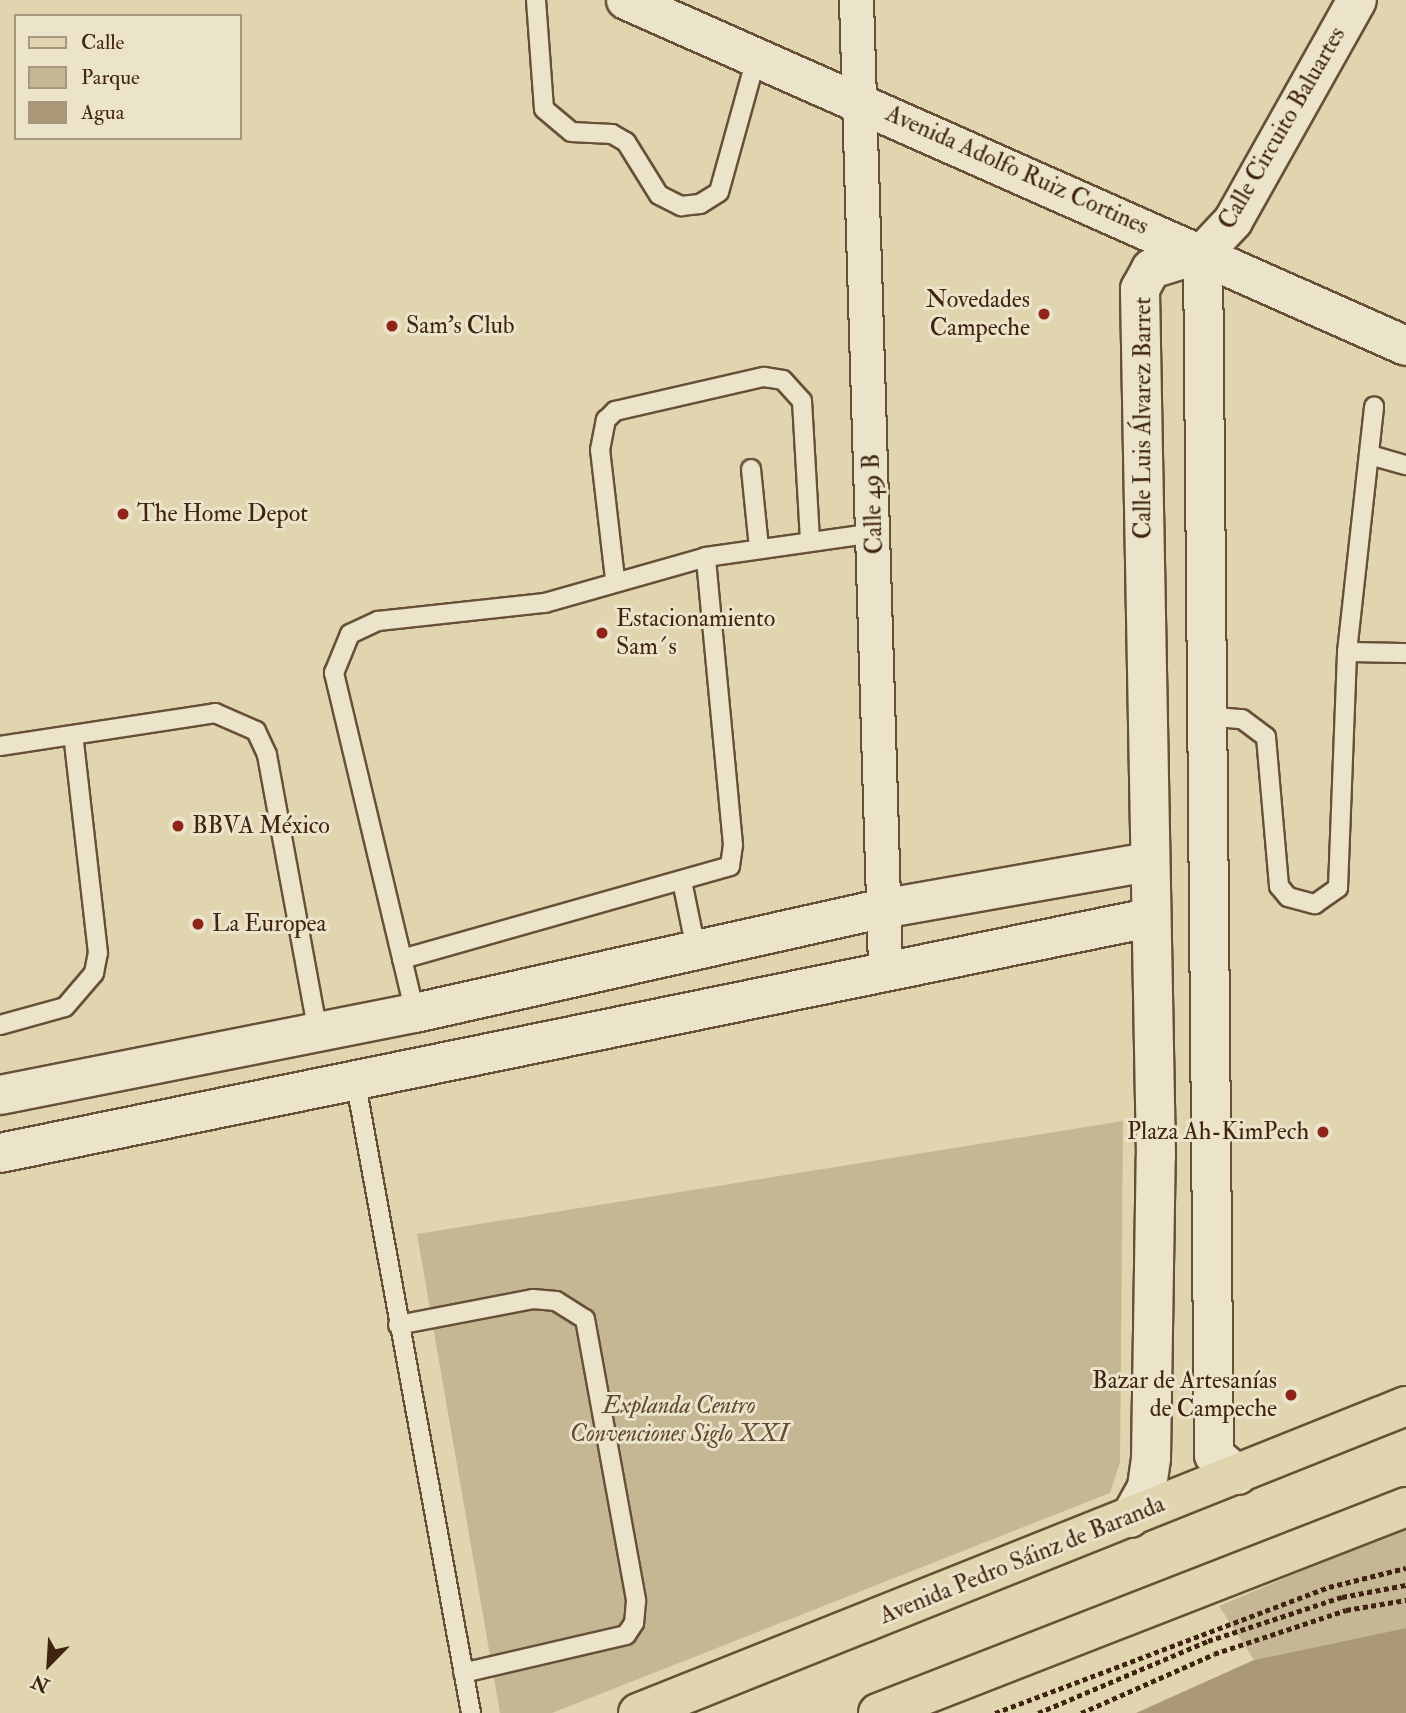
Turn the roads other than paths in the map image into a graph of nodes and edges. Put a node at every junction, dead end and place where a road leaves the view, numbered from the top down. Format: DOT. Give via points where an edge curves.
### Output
graph roads {
  1 [pos="536,0"];
  2 [pos="626,0"];
  3 [pos="856,0"];
  4 [pos="1357,0"];
  5 [pos="757,55"];
  6 [pos="857,99"];
  7 [pos="1203,253"];
  8 [pos="1406,346"];
  9 [pos="1374,406"];
  10 [pos="1370,455"];
  11 [pos="1406,465"];
  12 [pos="751,468"];
  13 [pos="875,533"];
  14 [pos="810,539"];
  15 [pos="759,548"];
  16 [pos="706,557"];
  17 [pos="1204,573"];
  18 [pos="1143,574"];
  19 [pos="615,579"];
  20 [pos="1347,652"];
  21 [pos="1406,653"];
  22 [pos="1204,670"];
  23 [pos="1145,673"];
  24 [pos="1204,716"];
  25 [pos="73,735"];
  26 [pos="0,746"];
  27 [pos="1148,862"];
  28 [pos="682,881"];
  29 [pos="881,909"];
  30 [pos="1149,918"];
  31 [pos="696,949"];
  32 [pos="402,959"];
  33 [pos="885,968"];
  34 [pos="415,1013"];
  35 [pos="0,1025"];
  36 [pos="318,1032"];
  37 [pos="355,1079"];
  38 [pos="1,1089"];
  39 [pos="0,1153"];
  40 [pos="1210,1155"];
  41 [pos="1156,1156"];
  42 [pos="398,1325"];
  43 [pos="1406,1406"];
  44 [pos="1238,1475"];
  45 [pos="1406,1507"];
  46 [pos="1130,1518"];
  47 [pos="463,1672"];
  48 [pos="471,1713"];
  49 [pos="638,1713"];
  50 [pos="877,1713"];
  1 -- 5 [label="lane" via="544,108 571,132 612,134 626,142 659,195 681,206 700,204 719,192"];
  2 -- 5 [label="main road, Avenida Adolfo Ruiz Cortines"];
  3 -- 6 [label="street, Calle 49 B"];
  4 -- 7 [label="main road, Calle Circuito Baluartes" via="1233,221"];
  5 -- 6 [label="main road, Avenida Adolfo Ruiz Cortines"];
  6 -- 7 [label="main road, Avenida Adolfo Ruiz Cortines"];
  6 -- 13 [label="street, Calle 49 B"];
  7 -- 8 [label="main road, Avenida Adolfo Ruiz Cortines"];
  7 -- 17 [label="main road"];
  7 -- 18 [label="main road, Calle Luis Álvarez Barret" via="1151,269 1140,289"];
  9 -- 10 [label="lane"];
  10 -- 11 [label="lane"];
  10 -- 20 [label="lane"];
  12 -- 15 [label="lane"];
  13 -- 14 [label="lane"];
  13 -- 29 [label="street, Calle 49 B"];
  14 -- 15 [label="lane"];
  14 -- 19 [label="lane" via="803,401 783,380 764,377 615,411 606,420 600,450"];
  15 -- 16 [label="lane"];
  16 -- 19 [label="lane"];
  16 -- 28 [label="lane" via="733,857 723,873"];
  17 -- 18 [label="main road"];
  17 -- 22 [label="main road"];
  18 -- 23 [label="main road, Calle Luis Álvarez Barret"];
  19 -- 32 [label="lane" via="545,603 378,621 350,634 338,651 334,673"];
  20 -- 21 [label="lane"];
  20 -- 24 [label="lane" via="1338,888 1328,899 1300,903 1279,887 1266,737 1242,719"];
  22 -- 23 [label="main road"];
  22 -- 24 [label="main road"];
  23 -- 27 [label="main road, Calle Luis Álvarez Barret"];
  24 -- 40 [label="main road"];
  25 -- 26 [label="lane"];
  25 -- 35 [label="lane" via="98,953 94,974 65,1007"];
  25 -- 36 [label="lane" via="215,713 256,731 267,755"];
  27 -- 29 [label="main road"];
  27 -- 30 [label="main road, Calle Luis Álvarez Barret"];
  28 -- 31 [label="lane"];
  28 -- 32 [label="lane"];
  29 -- 31 [label="main road"];
  29 -- 33 [label="street, Calle 49 B"];
  30 -- 33 [label="main road"];
  30 -- 41 [label="main road, Calle Luis Álvarez Barret"];
  31 -- 34 [label="main road"];
  32 -- 34 [label="lane"];
  33 -- 37 [label="main road"];
  34 -- 36 [label="main road"];
  36 -- 38 [label="main road"];
  37 -- 39 [label="main road"];
  37 -- 42 [label="lane"];
  40 -- 41 [label="main road"];
  40 -- 44 [label="main road" via="1214,1455"];
  41 -- 46 [label="main road, Calle Luis Álvarez Barret" via="1151,1458 1147,1487"];
  42 -- 47 [label="lane"];
  42 -- 47 [label="lane" via="533,1299 556,1301 585,1320 636,1601 634,1623 626,1636"];
  43 -- 44 [label="main road, Avenida Pedro Sáinz de Baranda"];
  44 -- 46 [label="main road, Avenida Pedro Sáinz de Baranda"];
  45 -- 50 [label="main road"];
  46 -- 49 [label="main road, Avenida Pedro Sáinz de Baranda"];
  47 -- 48 [label="lane"];
}
